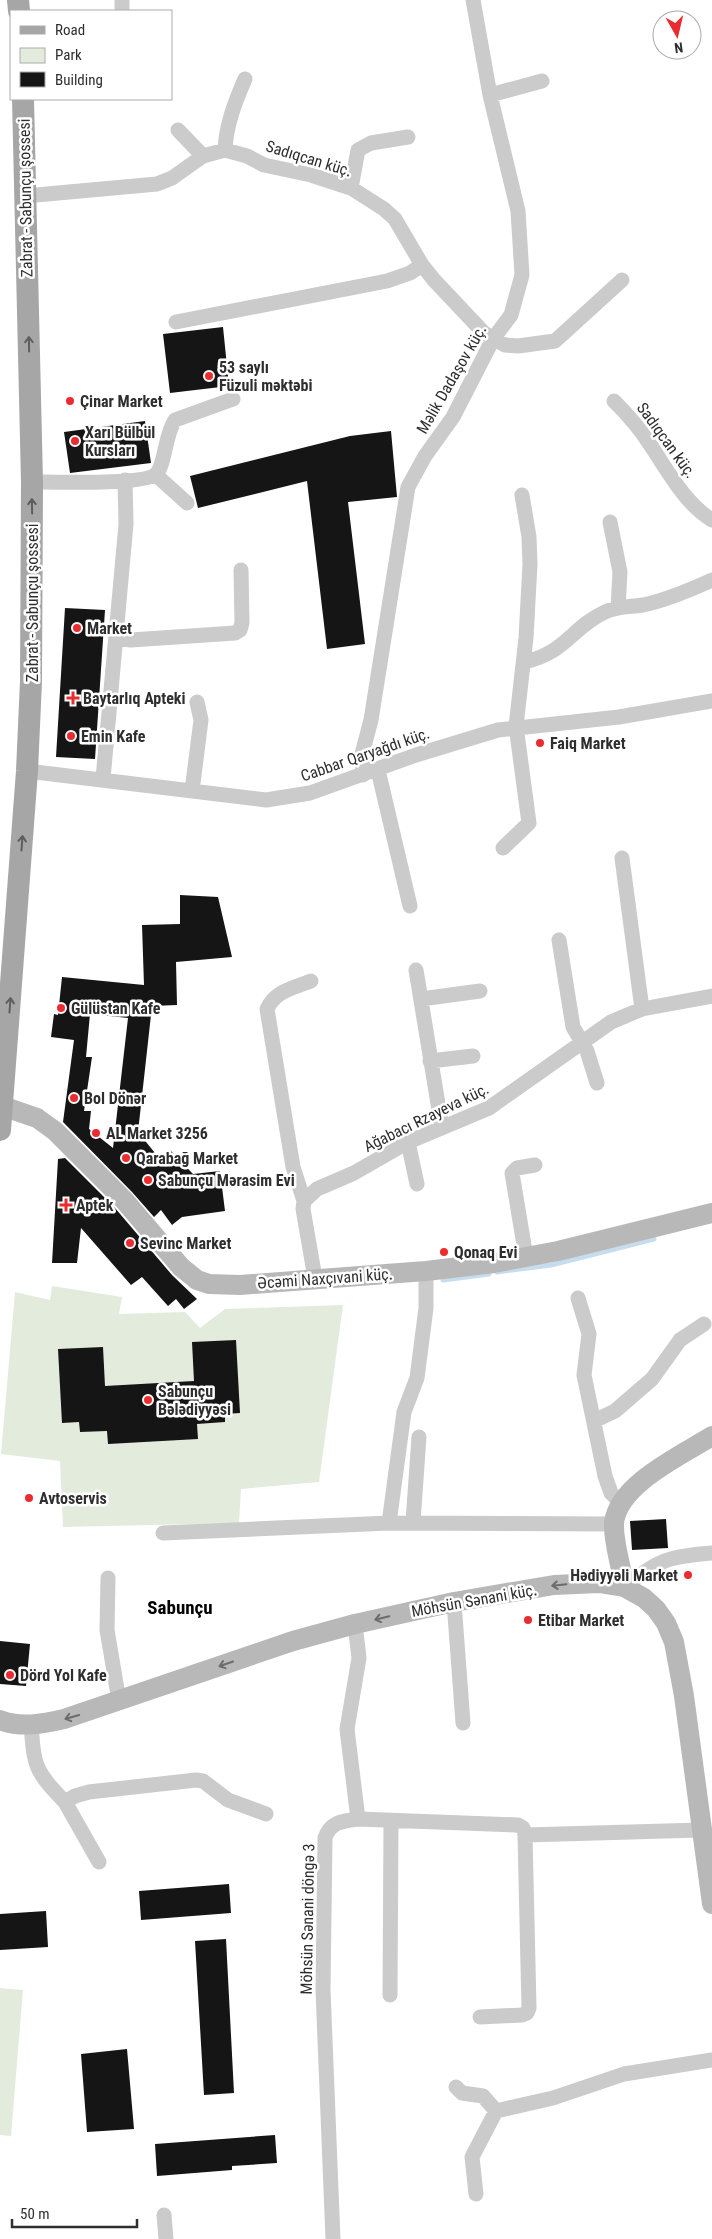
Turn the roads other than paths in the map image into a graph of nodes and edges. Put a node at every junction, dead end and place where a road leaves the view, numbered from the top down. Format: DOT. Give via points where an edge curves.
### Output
graph roads {
  1 [pos="473,0"];
  2 [pos="246,79"];
  3 [pos="542,81"];
  4 [pos="490,95"];
  5 [pos="23,100"];
  6 [pos="178,130"];
  7 [pos="408,137"];
  8 [pos="224,150"];
  9 [pos="203,156"];
  10 [pos="351,188"];
  11 [pos="25,196"];
  12 [pos="422,265"];
  13 [pos="622,280"];
  14 [pos="176,322"];
  15 [pos="493,339"];
  16 [pos="233,399"];
  17 [pos="614,401"];
  18 [pos="156,475"];
  19 [pos="125,480"];
  20 [pos="32,482"];
  21 [pos="522,495"];
  22 [pos="187,503"];
  23 [pos="712,520"];
  24 [pos="610,522"];
  25 [pos="241,570"];
  26 [pos="712,580"];
  27 [pos="618,608"];
  28 [pos="116,638"];
  29 [pos="524,662"];
  30 [pos="712,701"];
  31 [pos="197,702"];
  32 [pos="516,726"];
  33 [pos="378,770"];
  34 [pos="27,772"];
  35 [pos="363,775"];
  36 [pos="103,779"];
  37 [pos="192,791"];
  38 [pos="503,848"];
  39 [pos="622,858"];
  40 [pos="410,906"];
  41 [pos="559,940"];
  42 [pos="416,970"];
  43 [pos="311,981"];
  44 [pos="480,991"];
  45 [pos="712,996"];
  46 [pos="421,999"];
  47 [pos="642,1009"];
  48 [pos="581,1042"];
  49 [pos="473,1056"];
  50 [pos="430,1061"];
  51 [pos="598,1083"];
  52 [pos="1,1106"];
  53 [pos="442,1128"];
  54 [pos="0,1130"];
  55 [pos="408,1142"];
  56 [pos="535,1165"];
  57 [pos="417,1184"];
  58 [pos="304,1201"];
  59 [pos="712,1213"];
  60 [pos="526,1257"];
  61 [pos="426,1271"];
  62 [pos="315,1278"];
  63 [pos="578,1298"];
  64 [pos="704,1324"];
  65 [pos="594,1421"];
  66 [pos="712,1436"];
  67 [pos="419,1437"];
  68 [pos="620,1502"];
  69 [pos="413,1522"];
  70 [pos="389,1523"];
  71 [pos="614,1524"];
  72 [pos="163,1533"];
  73 [pos="712,1553"];
  74 [pos="108,1578"];
  75 [pos="624,1588"];
  76 [pos="454,1602"];
  77 [pos="355,1624"];
  78 [pos="119,1700"];
  79 [pos="0,1720"];
  80 [pos="463,1723"];
  81 [pos="31,1724"];
  82 [pos="65,1802"];
  83 [pos="266,1814"];
  84 [pos="358,1819"];
  85 [pos="391,1821"];
  86 [pos="701,1830"];
  87 [pos="525,1835"];
  88 [pos="709,1859"];
  89 [pos="99,1862"];
  90 [pos="712,1904"];
  91 [pos="390,1996"];
  92 [pos="480,2017"];
  93 [pos="712,2060"];
  94 [pos="456,2087"];
  95 [pos="496,2112"];
  96 [pos="476,2194"];
  97 [pos="164,2215"];
  98 [pos="166,2239"];
  99 [pos="333,2239"];
  1 -- 4 [label="street, Məlik Dadaşov küç."];
  2 -- 8 [label="street" via="233,105"];
  3 -- 4 [label="street"];
  4 -- 15 [label="street, Məlik Dadaşov küç." via="518,211 522,257 516,304"];
  5 -- 11 [label="main road, Zabrat - Sabunçu şossesi"];
  6 -- 9 [label="street"];
  7 -- 10 [label="street" via="371,143 358,150"];
  8 -- 9 [label="street"];
  8 -- 10 [label="street, Sadıqcan küç." via="264,165 312,175"];
  9 -- 11 [label="street" via="158,184"];
  10 -- 12 [label="street, Sadıqcan küç." via="395,219"];
  20 -- 11 [label="main road, Zabrat - Sabunçu şossesi, one-way"];
  12 -- 14 [label="street" via="387,281"];
  12 -- 15 [label="street, Sadıqcan küç." via="473,322"];
  13 -- 15 [label="street, Sadıqcan küç." via="556,341 518,346 505,345"];
  15 -- 35 [label="street, Məlik Dadaşov küç." via="453,417 408,487 371,720 362,754"];
  16 -- 18 [label="street" via="175,420"];
  17 -- 23 [label="street, Sadıqcan küç." via="636,424 688,498"];
  18 -- 19 [label="street"];
  18 -- 22 [label="street"];
  19 -- 20 [label="street"];
  19 -- 28 [label="street" via="126,524"];
  34 -- 20 [label="main road, Zabrat - Sabunçu şossesi, one-way" via="32,672"];
  21 -- 29 [label="street" via="530,564"];
  24 -- 27 [label="street" via="620,572"];
  25 -- 28 [label="street" via="242,623 235,633 131,640"];
  26 -- 27 [label="street" via="645,605"];
  27 -- 29 [label="street" via="597,617 556,651"];
  28 -- 36 [label="street"];
  29 -- 32 [label="street"];
  30 -- 32 [label="street, Cabbar Qaryağdı küç." via="619,717"];
  31 -- 37 [label="street" via="201,728"];
  32 -- 33 [label="street, Cabbar Qaryağdı küç." via="472,736"];
  32 -- 38 [label="street" via="529,823"];
  33 -- 35 [label="street, Cabbar Qaryağdı küç."];
  33 -- 40 [label="street"];
  34 -- 36 [label="street, Cabbar Qaryağdı küç."];
  52 -- 34 [label="main road, Zabrat - Sabunçu şossesi, one-way"];
  35 -- 37 [label="street, Cabbar Qaryağdı küç." via="310,793 266,800"];
  36 -- 37 [label="street, Cabbar Qaryağdı küç."];
  39 -- 47 [label="street"];
  41 -- 48 [label="street" via="570,1016"];
  42 -- 46 [label="street"];
  43 -- 58 [label="street" via="282,992 271,1000 267,1009 293,1167"];
  44 -- 46 [label="street"];
  45 -- 47 [label="street, Ağabacı Rzayeva küç."];
  46 -- 50 [label="street"];
  47 -- 48 [label="street, Ağabacı Rzayeva küç." via="612,1022"];
  48 -- 51 [label="street"];
  48 -- 53 [label="street, Ağabacı Rzayeva küç." via="489,1108"];
  49 -- 50 [label="street"];
  50 -- 53 [label="street"];
  52 -- 54 [label="main road, Zabrat - Sabunçu şossesi"];
  52 -- 62 [label="street, Əcəmi Naxçıvani küç." via="37,1118 55,1131 124,1200 181,1267 197,1280 222,1286"];
  53 -- 55 [label="street, Ağabacı Rzayeva küç."];
  55 -- 57 [label="street"];
  55 -- 58 [label="street, Ağabacı Rzayeva küç." via="318,1189"];
  56 -- 60 [label="street" via="517,1168 512,1173"];
  58 -- 62 [label="street" via="304,1220"];
  59 -- 60 [label="street, Əcəmi Naxçıvani küç."];
  60 -- 61 [label="street, Əcəmi Naxçıvani küç."];
  61 -- 62 [label="street, Əcəmi Naxçıvani küç."];
  61 -- 70 [label="street" via="426,1308 417,1378 404,1412"];
  63 -- 65 [label="street" via="589,1334 584,1375"];
  64 -- 65 [label="street" via="680,1340 652,1378 627,1401"];
  65 -- 68 [label="street" via="608,1486"];
  66 -- 68 [label="street" via="647,1478"];
  67 -- 69 [label="street"];
  68 -- 71 [label="street"];
  69 -- 70 [label="street"];
  69 -- 71 [label="street"];
  70 -- 72 [label="street"];
  71 -- 75 [label="street"];
  73 -- 75 [label="street" via="664,1560"];
  74 -- 78 [label="street" via="107,1630"];
  75 -- 76 [label="street, Möhsün Sənani küç., one-way" via="579,1583"];
  75 -- 86 [label="street, Möhsün Sənani küç." via="644,1598 656,1609 674,1642"];
  76 -- 77 [label="street, Möhsün Sənani küç., one-way"];
  76 -- 80 [label="street"];
  77 -- 78 [label="street, Möhsün Sənani küç., one-way" via="293,1641"];
  77 -- 84 [label="street" via="359,1658 347,1729"];
  78 -- 81 [label="street, Möhsün Sənani küç., one-way" via="64,1719"];
  79 -- 81 [label="street, Möhsün Sənani küç."];
  81 -- 82 [label="street" via="34,1761 48,1785"];
  82 -- 83 [label="street" via="89,1792 196,1780 208,1784 228,1800"];
  82 -- 89 [label="street"];
  84 -- 85 [label="street, Möhsün Sənani döngə 3"];
  84 -- 99 [label="street, Möhsün Sənani döngə 3" via="333,1824 325,1838 323,1990"];
  85 -- 87 [label="street, Möhsün Sənani döngə 3" via="518,1825"];
  85 -- 91 [label="street"];
  86 -- 87 [label="street"];
  86 -- 88 [label="street, Möhsün Sənani küç."];
  87 -- 92 [label="street" via="529,2008 522,2015"];
  88 -- 90 [label="street, Möhsün Sənani küç."];
  93 -- 95 [label="street" via="624,2074 553,2098"];
  94 -- 95 [label="street" via="462,2093 483,2096"];
  95 -- 96 [label="street" via="472,2157"];
  97 -- 98 [label="street"];
}
